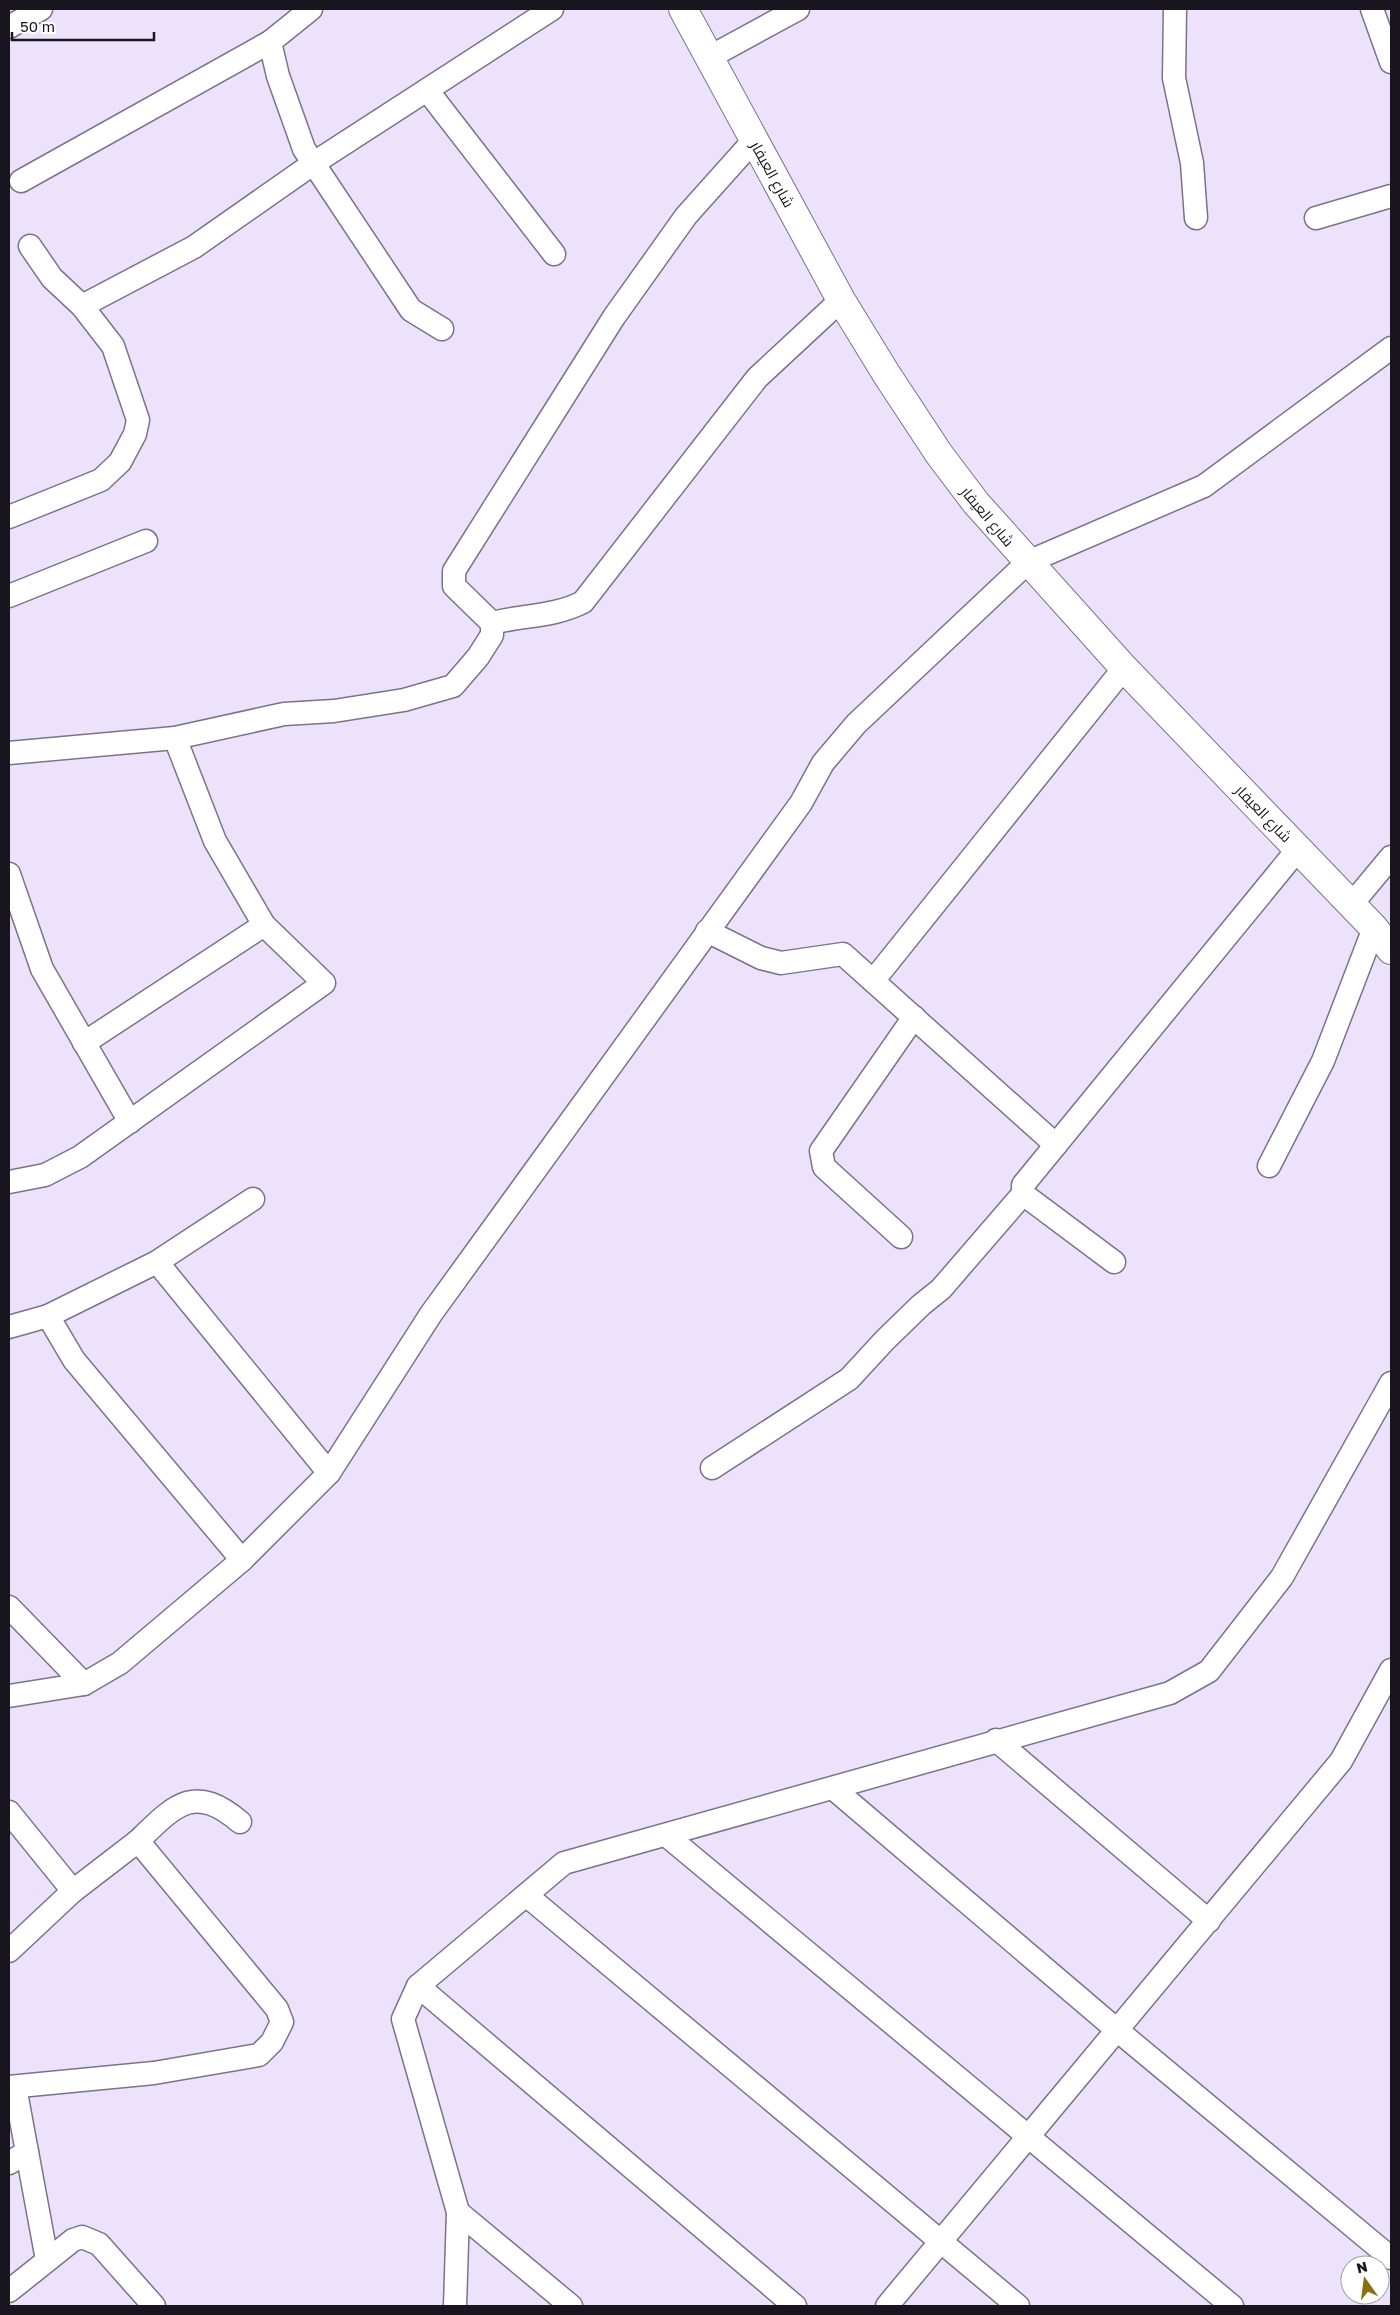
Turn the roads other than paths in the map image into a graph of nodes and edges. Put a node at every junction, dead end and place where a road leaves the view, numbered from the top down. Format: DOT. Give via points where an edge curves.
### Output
graph roads {
  1 [pos="41,9"];
  2 [pos="311,9"];
  3 [pos="552,9"];
  4 [pos="683,9"];
  5 [pos="798,9"];
  6 [pos="1174,9"];
  7 [pos="1372,9"];
  8 [pos="9,27"];
  9 [pos="270,42"];
  10 [pos="708,58"];
  11 [pos="1391,62"];
  12 [pos="427,90"];
  13 [pos="754,140"];
  14 [pos="314,163"];
  15 [pos="21,181"];
  16 [pos="1391,196"];
  17 [pos="1196,218"];
  18 [pos="1316,218"];
  19 [pos="30,246"];
  20 [pos="554,254"];
  21 [pos="841,300"];
  22 [pos="82,306"];
  23 [pos="442,329"];
  24 [pos="1391,348"];
  25 [pos="9,517"];
  26 [pos="146,540"];
  27 [pos="1028,562"];
  28 [pos="9,596"];
  29 [pos="492,624"];
  30 [pos="1124,668"];
  31 [pos="175,738"];
  32 [pos="9,753"];
  33 [pos="1298,848"];
  34 [pos="1391,858"];
  35 [pos="9,874"];
  36 [pos="1351,905"];
  37 [pos="264,925"];
  38 [pos="1374,928"];
  39 [pos="707,931"];
  40 [pos="1391,950"];
  41 [pos="873,981"];
  42 [pos="914,1017"];
  43 [pos="84,1043"];
  44 [pos="130,1122"];
  45 [pos="1056,1145"];
  46 [pos="1268,1166"];
  47 [pos="9,1182"];
  48 [pos="1023,1194"];
  49 [pos="254,1199"];
  50 [pos="901,1237"];
  51 [pos="157,1262"];
  52 [pos="1114,1262"];
  53 [pos="48,1316"];
  54 [pos="9,1327"];
  55 [pos="1391,1383"];
  56 [pos="712,1468"];
  57 [pos="329,1473"];
  58 [pos="242,1560"];
  59 [pos="9,1607"];
  60 [pos="1391,1670"];
  61 [pos="84,1684"];
  62 [pos="9,1696"];
  63 [pos="996,1740"];
  64 [pos="834,1789"];
  65 [pos="9,1812"];
  66 [pos="240,1822"];
  67 [pos="666,1835"];
  68 [pos="138,1841"];
  69 [pos="73,1891"];
  70 [pos="526,1895"];
  71 [pos="1209,1921"];
  72 [pos="9,1951"];
  73 [pos="418,1986"];
  74 [pos="1117,2030"];
  75 [pos="12,2087"];
  76 [pos="1028,2138"];
  77 [pos="18,2157"];
  78 [pos="458,2212"];
  79 [pos="941,2242"];
  80 [pos="1391,2258"];
  81 [pos="47,2260"];
  82 [pos="9,2291"];
  83 [pos="154,2306"];
  84 [pos="456,2306"];
  85 [pos="571,2306"];
  86 [pos="795,2306"];
  87 [pos="887,2306"];
  88 [pos="1018,2306"];
  89 [pos="1232,2306"];
  1 -- 8 [label="street"];
  2 -- 9 [label="street"];
  3 -- 12 [label="street"];
  4 -- 10 [label="main road, شارع العيفار"];
  5 -- 10 [label="street"];
  6 -- 17 [label="street" via="1174,78 1192,163"];
  7 -- 11 [label="street"];
  9 -- 14 [label="street" via="304,149"];
  9 -- 15 [label="street"];
  10 -- 13 [label="main road, شارع العيفار"];
  12 -- 14 [label="street"];
  12 -- 20 [label="street"];
  13 -- 21 [label="main road, شارع العيفار"];
  13 -- 29 [label="street" via="686,216 614,317 454,571 454,586"];
  14 -- 22 [label="street" via="194,247"];
  14 -- 23 [label="street" via="411,310"];
  16 -- 18 [label="street"];
  19 -- 22 [label="street" via="52,278"];
  21 -- 27 [label="main road, شارع العيفار" via="940,454 976,503"];
  21 -- 29 [label="street" via="757,378 583,602 553,614 516,617"];
  22 -- 25 [label="street" via="113,346 138,420 135,434 120,462 100,480"];
  24 -- 27 [label="street" via="1204,486"];
  26 -- 28 [label="street"];
  27 -- 30 [label="main road, شارع العيفار"];
  27 -- 39 [label="street" via="856,724 824,763 801,802"];
  29 -- 31 [label="street" via="492,635 453,686 388,703 284,714"];
  30 -- 33 [label="main road, شارع العيفار"];
  30 -- 41 [label="street"];
  31 -- 32 [label="street"];
  31 -- 37 [label="street" via="215,841"];
  33 -- 36 [label="main road, شارع العيفار"];
  33 -- 45 [label="street"];
  34 -- 36 [label="street"];
  35 -- 43 [label="street" via="42,969"];
  36 -- 38 [label="main road, شارع العيفار"];
  37 -- 43 [label="street"];
  37 -- 44 [label="street" via="324,983"];
  38 -- 40 [label="main road, شارع العيفار"];
  38 -- 46 [label="street" via="1323,1061"];
  39 -- 41 [label="street" via="762,958 780,963 843,954"];
  39 -- 57 [label="street" via="431,1314"];
  41 -- 42 [label="street"];
  42 -- 45 [label="street"];
  42 -- 50 [label="street" via="821,1151 824,1167"];
  43 -- 44 [label="street"];
  44 -- 47 [label="street" via="80,1157 45,1175"];
  45 -- 48 [label="street" via="1023,1185"];
  48 -- 52 [label="street"];
  48 -- 56 [label="street" via="941,1290 921,1305 849,1379"];
  49 -- 51 [label="street"];
  51 -- 53 [label="street"];
  51 -- 57 [label="street"];
  53 -- 54 [label="street"];
  53 -- 58 [label="street" via="74,1360"];
  55 -- 63 [label="street" via="1282,1577 1209,1671 1170,1693"];
  57 -- 58 [label="street"];
  58 -- 61 [label="street" via="120,1663"];
  59 -- 61 [label="street"];
  60 -- 71 [label="street" via="1342,1762"];
  61 -- 62 [label="street"];
  63 -- 64 [label="street"];
  63 -- 71 [label="street"];
  64 -- 67 [label="street"];
  64 -- 74 [label="street"];
  65 -- 69 [label="street"];
  66 -- 68 [label="street" via="226,1810 194,1800 160,1819"];
  67 -- 70 [label="street" via="564,1863"];
  67 -- 76 [label="street"];
  68 -- 69 [label="street"];
  68 -- 75 [label="street" via="277,2008 282,2022 272,2042 259,2055 154,2073"];
  69 -- 72 [label="street"];
  70 -- 73 [label="street"];
  70 -- 79 [label="street"];
  71 -- 74 [label="street"];
  73 -- 78 [label="street" via="403,2019"];
  73 -- 86 [label="street"];
  74 -- 76 [label="street"];
  74 -- 80 [label="street"];
  75 -- 77 [label="street"];
  76 -- 79 [label="street"];
  76 -- 89 [label="street"];
  77 -- 81 [label="street"];
  78 -- 84 [label="street"];
  78 -- 85 [label="street"];
  79 -- 87 [label="street"];
  79 -- 88 [label="street"];
  81 -- 82 [label="street"];
  81 -- 83 [label="street" via="72,2240 82,2238 99,2244"];
}
